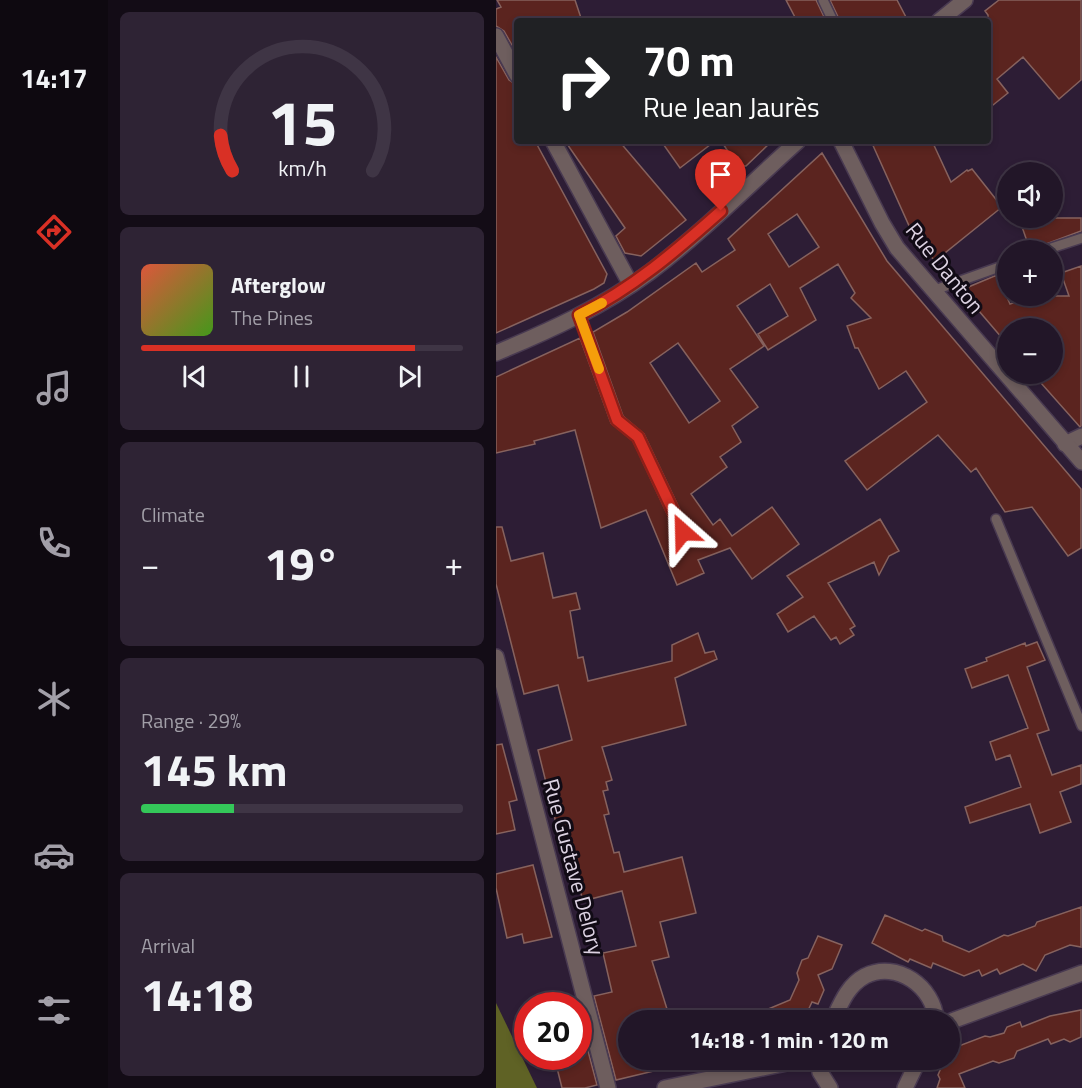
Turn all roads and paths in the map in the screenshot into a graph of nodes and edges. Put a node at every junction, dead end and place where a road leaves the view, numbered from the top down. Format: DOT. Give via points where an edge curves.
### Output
graph roads {
  1 [pos="823,0"];
  2 [pos="965,0"];
  3 [pos="832,18"];
  4 [pos="943,18"];
  5 [pos="496,36"];
  6 [pos="514,69"];
  7 [pos="555,144"];
  8 [pos="795,144"];
  9 [pos="843,144"];
  10 [pos="1081,238"];
  11 [pos="1063,244"];
  12 [pos="997,268"];
  13 [pos="631,285"];
  14 [pos="932,291"];
  15 [pos="579,315"];
  16 [pos="496,353"];
  17 [pos="1081,436"];
  18 [pos="1065,444"];
  19 [pos="1081,462"];
  20 [pos="996,519"];
  21 [pos="683,532"];
  22 [pos="496,657"];
  23 [pos="1081,726"];
  24 [pos="1081,973"];
  25 [pos="838,1010"];
  26 [pos="934,1010"];
  27 [pos="960,1018"];
  28 [pos="752,1070"];
  29 [pos="820,1070"];
  30 [pos="914,1070"];
  31 [pos="608,1088"];
  32 [pos="665,1088"];
  33 [pos="830,1088"];
  34 [pos="905,1088"];
  1 -- 3 [label="lane"];
  2 -- 4 [label="street"];
  5 -- 6 [label="street"];
  7 -- 13 [label="street"];
  8 -- 13 [label="street" via="685,243"];
  9 -- 14 [label="street, Rue Danton" via="889,236"];
  10 -- 11 [label="lane"];
  12 -- 14 [label="lane"];
  13 -- 15 [label="street"];
  14 -- 18 [label="street, Rue Danton"];
  15 -- 16 [label="street"];
  15 -- 21 [label="lane" via="617,420 638,437"];
  17 -- 18 [label="street"];
  18 -- 19 [label="street, Rue Danton"];
  20 -- 23 [label="lane"];
  22 -- 31 [label="street, Rue Gustave Delory"];
  24 -- 27 [label="street"];
  25 -- 26 [label="street" via="856,983 865,976 885,971 917,983 931,1000"];
  28 -- 32 [label="street"];
  29 -- 33 [label="street"];
  30 -- 34 [label="street"];
}
